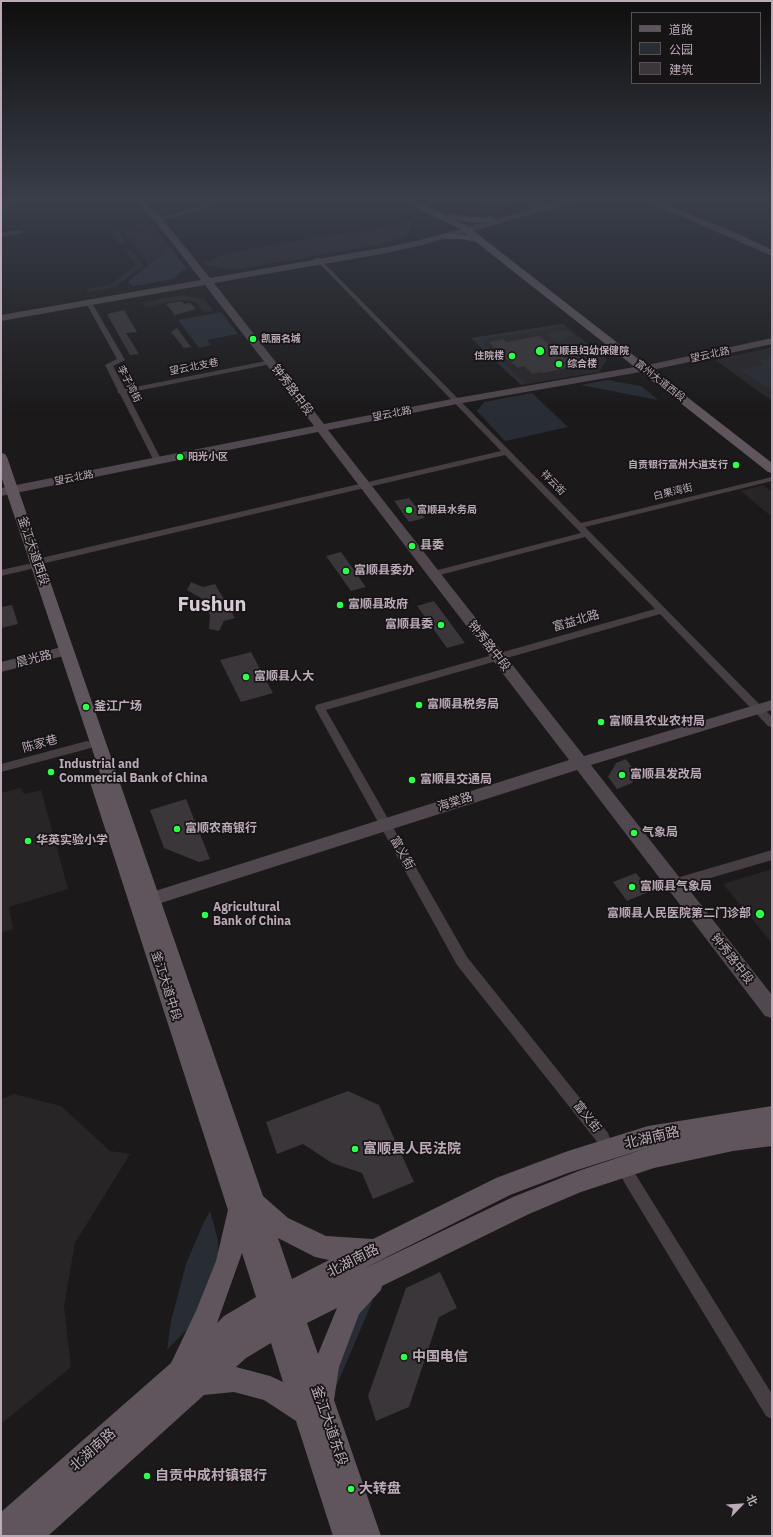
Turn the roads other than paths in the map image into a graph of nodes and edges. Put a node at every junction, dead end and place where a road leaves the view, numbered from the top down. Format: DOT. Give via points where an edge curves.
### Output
graph roads {
  1 [pos="199,272"];
  2 [pos="255,272"];
  3 [pos="330,272"];
  4 [pos="525,272"];
  5 [pos="206,280"];
  6 [pos="89,303"];
  7 [pos="1,314"];
  8 [pos="1,318"];
  9 [pos="772,341"];
  10 [pos="271,362"];
  11 [pos="648,368"];
  12 [pos="121,392"];
  13 [pos="457,401"];
  14 [pos="321,428"];
  15 [pos="507,452"];
  16 [pos="1,457"];
  17 [pos="772,460"];
  18 [pos="158,461"];
  19 [pos="772,469"];
  20 [pos="772,479"];
  21 [pos="365,485"];
  22 [pos="4,490"];
  23 [pos="579,526"];
  24 [pos="587,534"];
  25 [pos="32,565"];
  26 [pos="1,574"];
  27 [pos="433,574"];
  28 [pos="662,610"];
  29 [pos="60,649"];
  30 [pos="497,656"];
  31 [pos="1,659"];
  32 [pos="1,666"];
  33 [pos="765,707"];
  34 [pos="772,723"];
  35 [pos="87,745"];
  36 [pos="579,762"];
  37 [pos="1,768"];
  38 [pos="386,824"];
  39 [pos="772,854"];
  40 [pos="673,884"];
  41 [pos="145,901"];
  42 [pos="772,1010"];
  43 [pos="708,1116"];
  44 [pos="772,1116"];
  45 [pos="736,1121"];
  46 [pos="772,1135"];
  47 [pos="603,1138"];
  48 [pos="697,1148"];
  49 [pos="724,1154"];
  50 [pos="629,1178"];
  51 [pos="247,1206"];
  52 [pos="373,1251"];
  53 [pos="377,1275"];
  54 [pos="281,1310"];
  55 [pos="188,1378"];
  56 [pos="313,1407"];
  57 [pos="772,1410"];
  58 [pos="1,1531"];
  59 [pos="27,1536"];
  60 [pos="347,1536"];
  61 [pos="367,1536"];
  1 -- 5 [label="street, 钟秀路中段"];
  2 -- 5 [label="street"];
  3 -- 13 [label="street, 祥云街"];
  4 -- 11 [label="main road, 富州大道西段"];
  5 -- 6 [label="street"];
  5 -- 7 [label="street"];
  5 -- 10 [label="street, 钟秀路中段"];
  6 -- 8 [label="street"];
  6 -- 12 [label="street, 李子湾街" via="121,360 108,365"];
  9 -- 11 [label="street, 望云北路"];
  10 -- 12 [label="street, 望云北支巷"];
  10 -- 14 [label="street, 钟秀路中段"];
  11 -- 13 [label="street, 望云北路"];
  11 -- 17 [label="main road, 富州大道西段"];
  11 -- 19 [label="main road, 富州大道西段"];
  12 -- 18 [label="street, 李子湾街"];
  13 -- 14 [label="street, 望云北路"];
  13 -- 15 [label="street, 祥云街"];
  14 -- 18 [label="street, 望云北路"];
  14 -- 21 [label="street, 钟秀路中段"];
  15 -- 21 [label="street"];
  15 -- 23 [label="street, 祥云街"];
  16 -- 22 [label="main road, 釜江大道西段"];
  18 -- 22 [label="street, 望云北路"];
  20 -- 23 [label="street, 白果湾街"];
  21 -- 25 [label="street"];
  21 -- 27 [label="street, 钟秀路中段"];
  22 -- 25 [label="main road, 釜江大道西段"];
  23 -- 24 [label="street, 祥云街"];
  24 -- 27 [label="street"];
  24 -- 28 [label="street, 祥云街"];
  25 -- 26 [label="street"];
  25 -- 29 [label="main road, 釜江大道西段"];
  27 -- 30 [label="street, 钟秀路中段"];
  28 -- 30 [label="street, 富益北路"];
  28 -- 33 [label="street, 祥云街"];
  29 -- 31 [label="street, 晨光路"];
  29 -- 32 [label="street, 晨光路"];
  29 -- 35 [label="main road, 釜江大道中段"];
  29 -- 41 [label="main road, 釜江大道中段"];
  30 -- 36 [label="street, 钟秀路中段"];
  30 -- 38 [label="street, 富义街" via="320,708"];
  33 -- 34 [label="street, 祥云街"];
  33 -- 36 [label="street, 海棠路"];
  35 -- 37 [label="street, 陈家巷"];
  35 -- 41 [label="main road, 釜江大道中段"];
  36 -- 38 [label="street, 海棠路"];
  36 -- 40 [label="street, 钟秀路中段"];
  38 -- 41 [label="street, 海棠路"];
  38 -- 47 [label="street, 富义街" via="462,961"];
  39 -- 40 [label="street"];
  40 -- 42 [label="street, 钟秀路中段"];
  41 -- 51 [label="main road, 釜江大道中段"];
  43 -- 45 [label="main road"];
  44 -- 45 [label="main road, 北湖南路"];
  45 -- 52 [label="main road, 北湖南路" via="648,1137 568,1162 504,1186"];
  46 -- 48 [label="main road, 北湖南路"];
  48 -- 49 [label="main road"];
  48 -- 53 [label="main road, 北湖南路" via="654,1157 561,1189 521,1205"];
  50 -- 57 [label="street"];
  51 -- 52 [label="main road" via="324,1248"];
  51 -- 54 [label="main road, 釜江大道中段"];
  51 -- 55 [label="main road" via="206,1318"];
  52 -- 54 [label="main road, 北湖南路"];
  53 -- 54 [label="main road, 北湖南路"];
  53 -- 56 [label="main road" via="350,1306"];
  54 -- 55 [label="main road, 北湖南路" via="237,1349"];
  54 -- 56 [label="main road, 釜江大道东段"];
  55 -- 56 [label="main road" via="234,1379 270,1389"];
  55 -- 58 [label="main road, 北湖南路"];
  55 -- 59 [label="main road, 北湖南路"];
  56 -- 60 [label="main road, 釜江大道东段"];
  56 -- 61 [label="main road, 釜江大道东段"];
}
